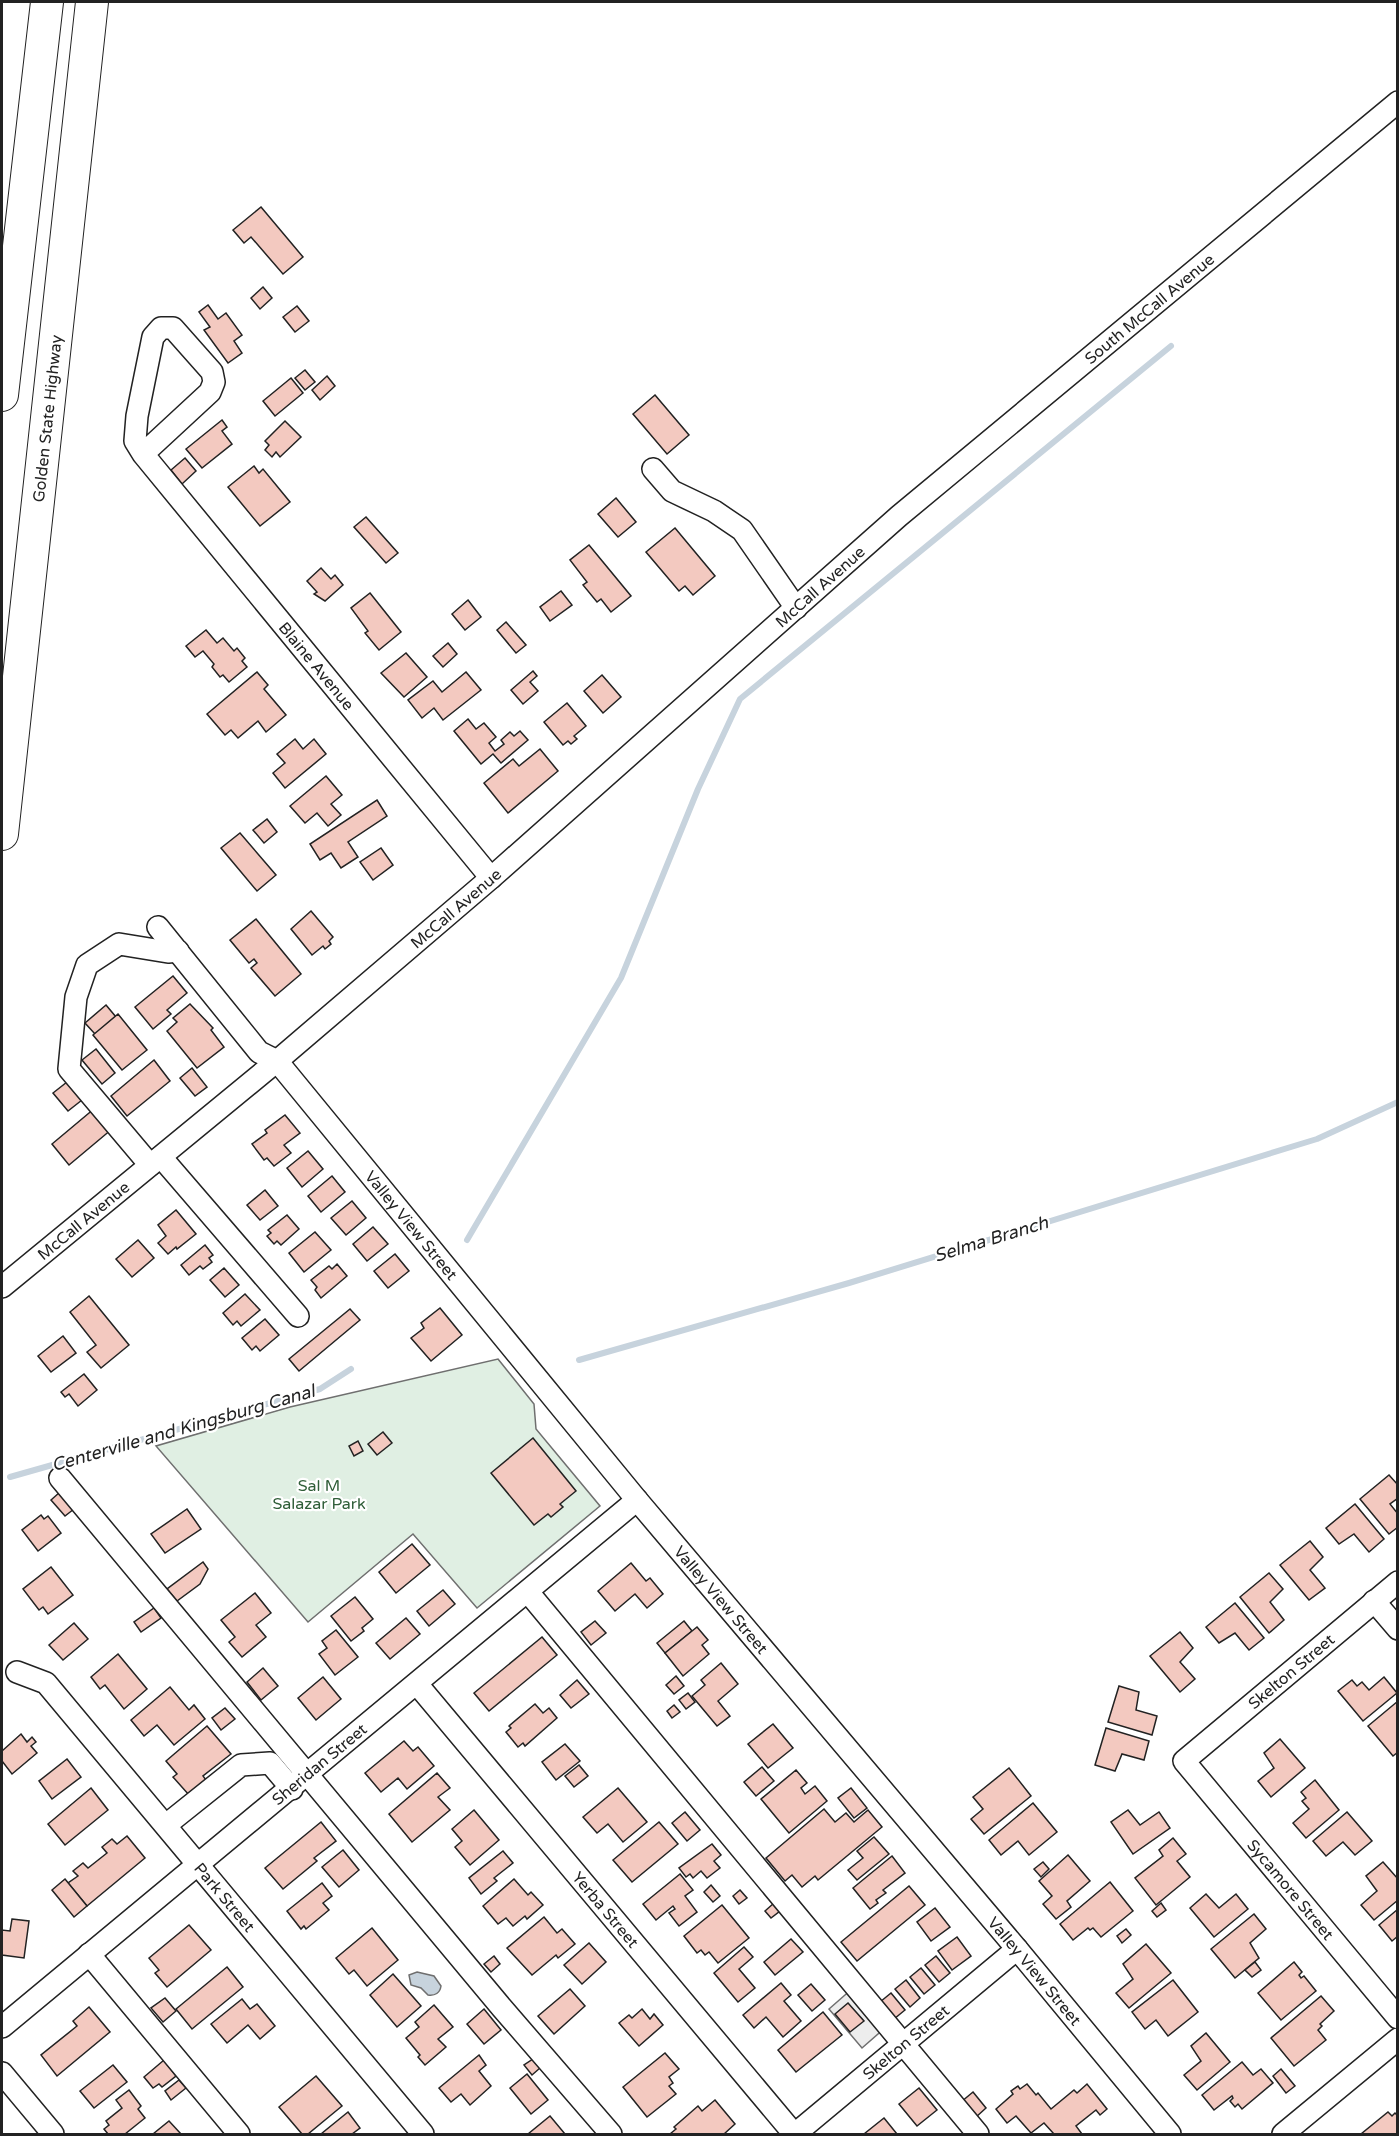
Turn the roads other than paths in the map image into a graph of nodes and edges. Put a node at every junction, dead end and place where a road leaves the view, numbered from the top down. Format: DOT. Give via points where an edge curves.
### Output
graph roads {
  1 [pos="47,2"];
  2 [pos="92,2"];
  3 [pos="1398,102"];
  4 [pos="2,395"];
  5 [pos="143,454"];
  6 [pos="653,469"];
  7 [pos="899,516"];
  8 [pos="796,608"];
  9 [pos="2,834"];
  10 [pos="491,878"];
  11 [pos="158,927"];
  12 [pos="178,951"];
  13 [pos="277,1061"];
  14 [pos="155,1161"];
  15 [pos="2,1287"];
  16 [pos="298,1316"];
  17 [pos="60,1478"];
  18 [pos="637,1500"];
  19 [pos="1398,1582"];
  20 [pos="528,1592"];
  21 [pos="1374,1601"];
  22 [pos="1398,1629"];
  23 [pos="17,1672"];
  24 [pos="417,1684"];
  25 [pos="1184,1761"];
  26 [pos="309,1775"];
  27 [pos="291,1789"];
  28 [pos="166,1825"];
  29 [pos="198,1865"];
  30 [pos="1017,1949"];
  31 [pos="89,1954"];
  32 [pos="1398,2018"];
  33 [pos="2,2027"];
  34 [pos="1398,2039"];
  35 [pos="903,2044"];
  36 [pos="2,2073"];
  37 [pos="53,2134"];
  38 [pos="239,2134"];
  39 [pos="423,2134"];
  40 [pos="611,2134"];
  41 [pos="794,2134"];
  42 [pos="978,2134"];
  43 [pos="1170,2134"];
  44 [pos="1283,2134"];
  1 -- 4 [label="highway"];
  2 -- 9 [label="highway, Golden State Highway"];
  3 -- 7 [label="street, South McCall Avenue"];
  5 -- 5 [label="street" via="210,392 214,382 212,372 173,328 161,328 153,337 137,416 135,441"];
  5 -- 10 [label="street, Blaine Avenue"];
  6 -- 8 [label="street" via="672,491 742,530"];
  7 -- 8 [label="street, McCall Avenue"];
  8 -- 10 [label="street, McCall Avenue"];
  10 -- 13 [label="street, McCall Avenue"];
  11 -- 12 [label="street, Valley View Street"];
  12 -- 13 [label="street, Valley View Street" via="259,1052"];
  12 -- 14 [label="street" via="119,944 87,965 76,997 69,1069"];
  13 -- 14 [label="street, McCall Avenue"];
  13 -- 18 [label="street, Valley View Street"];
  14 -- 15 [label="street, McCall Avenue"];
  14 -- 16 [label="street"];
  17 -- 26 [label="street"];
  18 -- 20 [label="street, Sheridan Street"];
  18 -- 30 [label="street, Valley View Street"];
  19 -- 21 [label="street, Skelton Street"];
  20 -- 24 [label="street, Sheridan Street"];
  20 -- 35 [label="street"];
  21 -- 22 [label="street"];
  21 -- 25 [label="street, Skelton Street"];
  23 -- 28 [label="street, Park Street" via="46,1683"];
  24 -- 26 [label="street, Sheridan Street"];
  24 -- 41 [label="street, Yerba Street"];
  25 -- 32 [label="street, Sycamore Street"];
  26 -- 27 [label="street, Sheridan Street"];
  26 -- 40 [label="street"];
  27 -- 28 [label="street" via="270,1763 241,1765"];
  27 -- 29 [label="street, Sheridan Street"];
  28 -- 29 [label="street, Park Street"];
  29 -- 31 [label="street, Sheridan Street"];
  29 -- 39 [label="street, Park Street"];
  30 -- 35 [label="street, Skelton Street"];
  30 -- 43 [label="street, Valley View Street"];
  31 -- 33 [label="street, Sheridan Street"];
  31 -- 38 [label="street"];
  34 -- 44 [label="street"];
  35 -- 41 [label="street, Skelton Street"];
  35 -- 42 [label="street"];
  36 -- 37 [label="street"];
}
